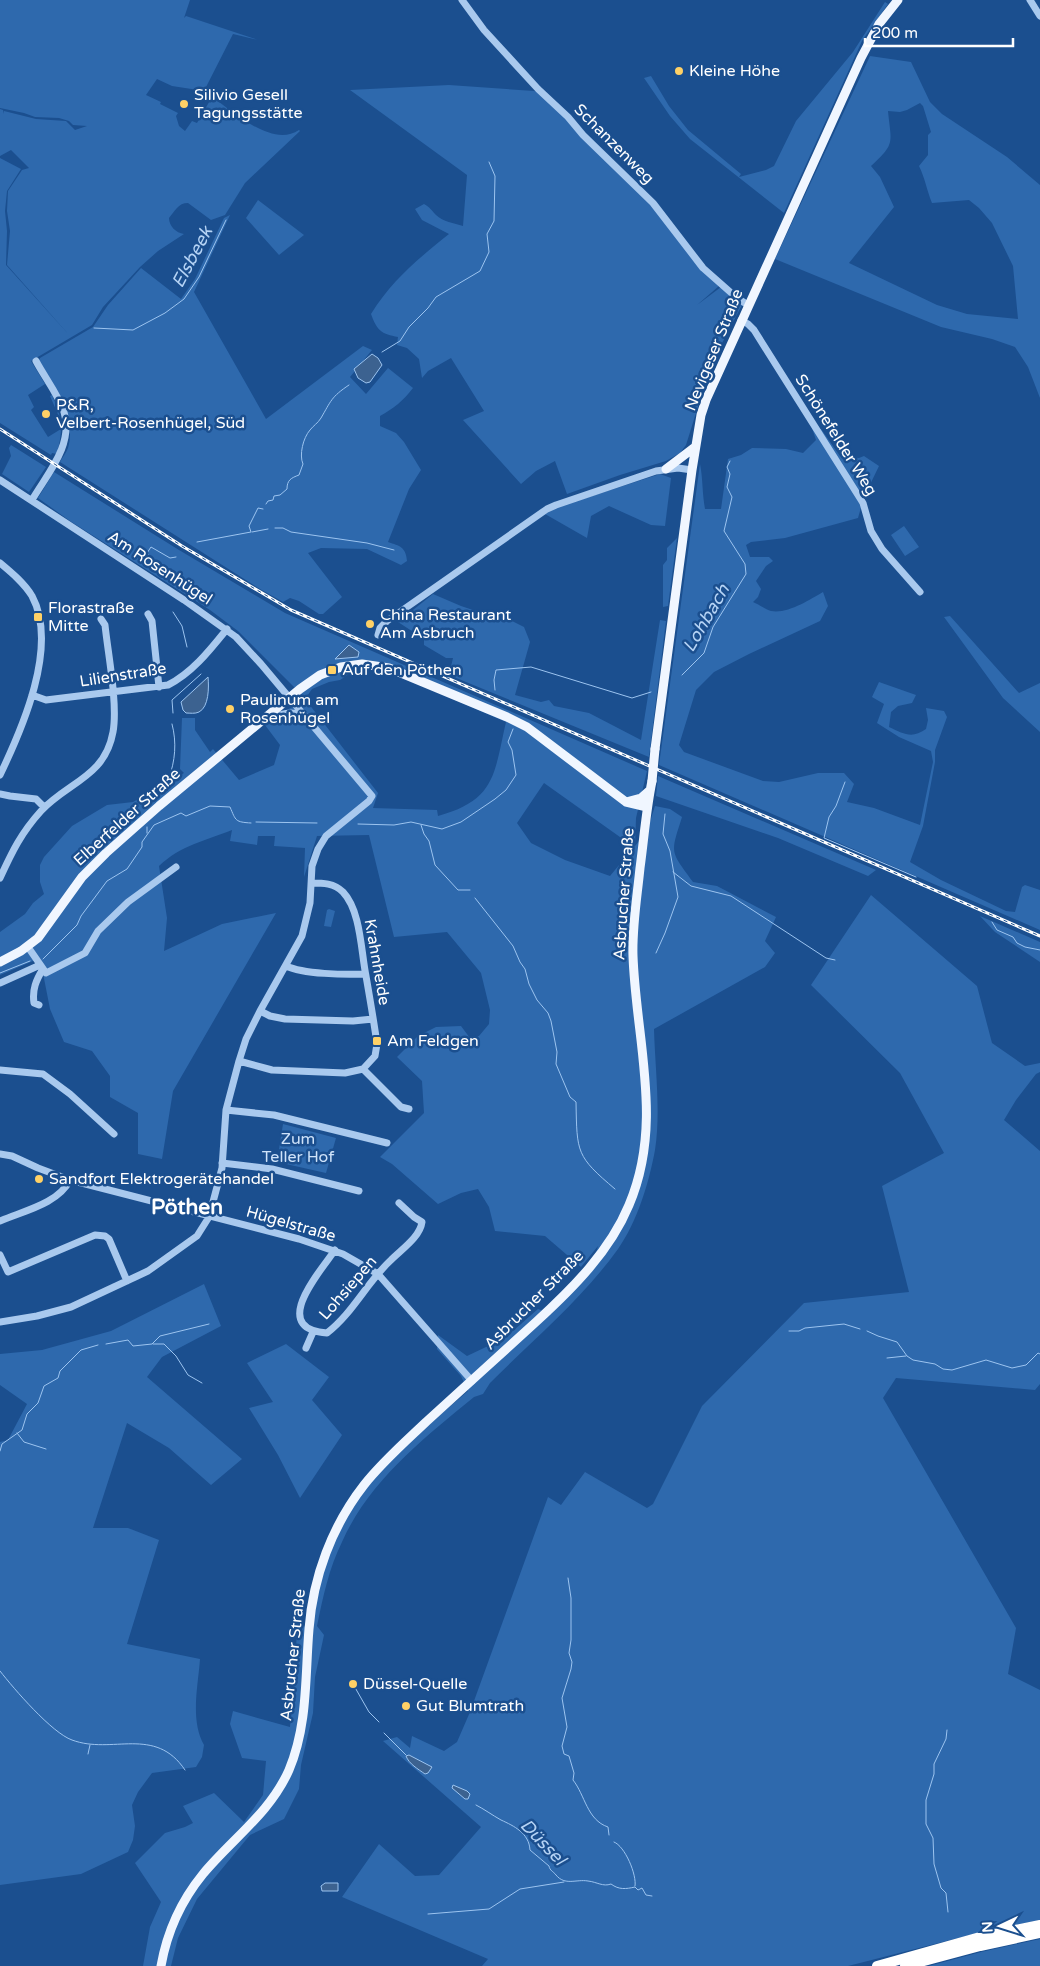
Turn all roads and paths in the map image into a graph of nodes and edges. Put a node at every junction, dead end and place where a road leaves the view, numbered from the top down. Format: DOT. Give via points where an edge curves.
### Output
graph roads {
  1 [pos="462,0"];
  2 [pos="898,0"];
  3 [pos="1030,0"];
  4 [pos="1040,16"];
  5 [pos="748,305"];
  6 [pos="741,320"];
  7 [pos="36,361"];
  8 [pos="695,447"];
  9 [pos="666,469"];
  10 [pos="692,470"];
  11 [pos="0,480"];
  12 [pos="32,500"];
  13 [pos="0,564"];
  14 [pos="920,592"];
  15 [pos="148,614"];
  16 [pos="101,619"];
  17 [pos="227,629"];
  18 [pos="378,635"];
  19 [pos="159,687"];
  20 [pos="112,692"];
  21 [pos="32,695"];
  22 [pos="290,698"];
  23 [pos="306,716"];
  24 [pos="260,723"];
  25 [pos="0,776"];
  26 [pos="650,790"];
  27 [pos="0,794"];
  28 [pos="626,802"];
  29 [pos="44,808"];
  30 [pos="647,808"];
  31 [pos="176,867"];
  32 [pos="0,878"];
  33 [pos="311,883"];
  34 [pos="28,947"];
  35 [pos="0,962"];
  36 [pos="286,966"];
  37 [pos="42,967"];
  38 [pos="365,974"];
  39 [pos="0,984"];
  40 [pos="39,1005"];
  41 [pos="260,1011"];
  42 [pos="373,1019"];
  43 [pos="238,1061"];
  44 [pos="363,1069"];
  45 [pos="0,1070"];
  46 [pos="408,1108"];
  47 [pos="226,1110"];
  48 [pos="114,1134"];
  49 [pos="387,1143"];
  50 [pos="0,1154"];
  51 [pos="222,1162"];
  52 [pos="70,1180"];
  53 [pos="359,1191"];
  54 [pos="399,1203"];
  55 [pos="209,1217"];
  56 [pos="0,1221"];
  57 [pos="335,1250"];
  58 [pos="0,1254"];
  59 [pos="378,1274"];
  60 [pos="127,1281"];
  61 [pos="0,1322"];
  62 [pos="313,1332"];
  63 [pos="306,1348"];
  64 [pos="472,1381"];
  65 [pos="1040,1925"];
  66 [pos="1040,1933"];
  67 [pos="161,1966"];
  68 [pos="877,1966"];
  69 [pos="905,1966"];
  1 -- 5 [label="street, Schanzenweg" via="484,30 538,89 653,203 703,268"];
  2 -- 5 [label="main road, Nevigeser Straße" via="879,24 861,58"];
  3 -- 4 [label="street"];
  5 -- 6 [label="main road, Nevigeser Straße"];
  6 -- 8 [label="main road, Nevigeser Straße" via="706,400"];
  6 -- 14 [label="street, Schönefelder Weg" via="754,330 863,503 870,531"];
  7 -- 12 [label="street" via="64,412 66,429 59,456"];
  8 -- 9 [label="main road"];
  8 -- 10 [label="main road, Nevigeser Straße"];
  9 -- 10 [label="street"];
  9 -- 18 [label="street" via="547,509 388,621"];
  10 -- 26 [label="main road, Asbrucher Straße, bridge"];
  11 -- 12 [label="street, Am Rosenhügel"];
  12 -- 17 [label="street, Am Rosenhügel"];
  13 -- 21 [label="street" via="24,586 36,606 40,649"];
  15 -- 19 [label="street" via="152,621"];
  16 -- 20 [label="street" via="105,625"];
  17 -- 19 [label="street, Lilienstraße" via="191,670 179,680"];
  17 -- 22 [label="street, Am Rosenhügel" via="248,648"];
  19 -- 20 [label="street, Lilienstraße"];
  20 -- 21 [label="street, Lilienstraße" via="46,700"];
  20 -- 29 [label="street" via="113,733 103,758 85,778"];
  21 -- 25 [label="street"];
  22 -- 23 [label="street"];
  22 -- 24 [label="main road, Elberfelder Straße"];
  22 -- 28 [label="main road, Elberfelder Straße" via="332,670 353,665 375,665 400,672 526,727"];
  23 -- 24 [label="street, Elberfelder Straße" via="285,712"];
  23 -- 33 [label="street" via="372,796 369,802 326,836 312,866"];
  24 -- 34 [label="main road, Elberfelder Straße" via="106,853 82,877 47,927"];
  26 -- 28 [label="main road" via="641,798"];
  26 -- 30 [label="main road, Asbrucher Straße"];
  27 -- 29 [label="street" via="36,799"];
  28 -- 30 [label="main road"];
  29 -- 32 [label="street" via="21,835"];
  30 -- 64 [label="main road, Asbrucher Straße" via="635,907 633,955 646,1082 647,1133 635,1190 619,1226 588,1270 553,1307"];
  31 -- 37 [label="street" via="128,902 98,931 85,952 46,973"];
  33 -- 36 [label="street" via="304,930"];
  33 -- 38 [label="street, Krahnheide" via="338,888 348,898 358,930"];
  34 -- 35 [label="main road, Elberfelder Straße"];
  34 -- 37 [label="street"];
  36 -- 38 [label="street" via="300,971"];
  36 -- 41 [label="street"];
  37 -- 39 [label="street"];
  37 -- 40 [label="street" via="33,995 34,1003"];
  38 -- 42 [label="street, Krahnheide"];
  41 -- 42 [label="street" via="285,1019"];
  41 -- 43 [label="street"];
  42 -- 44 [label="street, Krahnheide" via="377,1044 374,1056"];
  43 -- 44 [label="street" via="284,1071 345,1073"];
  43 -- 47 [label="street"];
  44 -- 46 [label="street" via="401,1107"];
  45 -- 48 [label="street" via="43,1074"];
  47 -- 49 [label="street" via="274,1115"];
  47 -- 51 [label="street"];
  50 -- 52 [label="street, Hügelstraße"];
  51 -- 53 [label="street" via="272,1169"];
  51 -- 55 [label="street"];
  52 -- 55 [label="street, Hügelstraße"];
  52 -- 56 [label="street" via="65,1190 55,1198"];
  54 -- 59 [label="street, Lohsiepen" via="422,1222 421,1231"];
  55 -- 57 [label="street, Hügelstraße"];
  55 -- 60 [label="street" via="197,1236 148,1271"];
  57 -- 59 [label="street, Hügelstraße"];
  57 -- 62 [label="street, Lohsiepen" via="303,1299 300,1319 305,1328"];
  58 -- 60 [label="street" via="8,1272 82,1240 102,1235 109,1239"];
  59 -- 62 [label="street, Lohsiepen" via="338,1324 327,1333"];
  59 -- 64 [label="street, Hügelstraße"];
  60 -- 61 [label="street" via="71,1307"];
  62 -- 63 [label="street"];
  64 -- 67 [label="main road, Asbrucher Straße" via="380,1467 354,1498 340,1522 326,1550 316,1584 309,1628 304,1712 288,1772 271,1802 203,1874 189,1894 170,1932"];
  65 -- 68 [label="highway" via="970,1940"];
  66 -- 69 [label="highway"];
}
